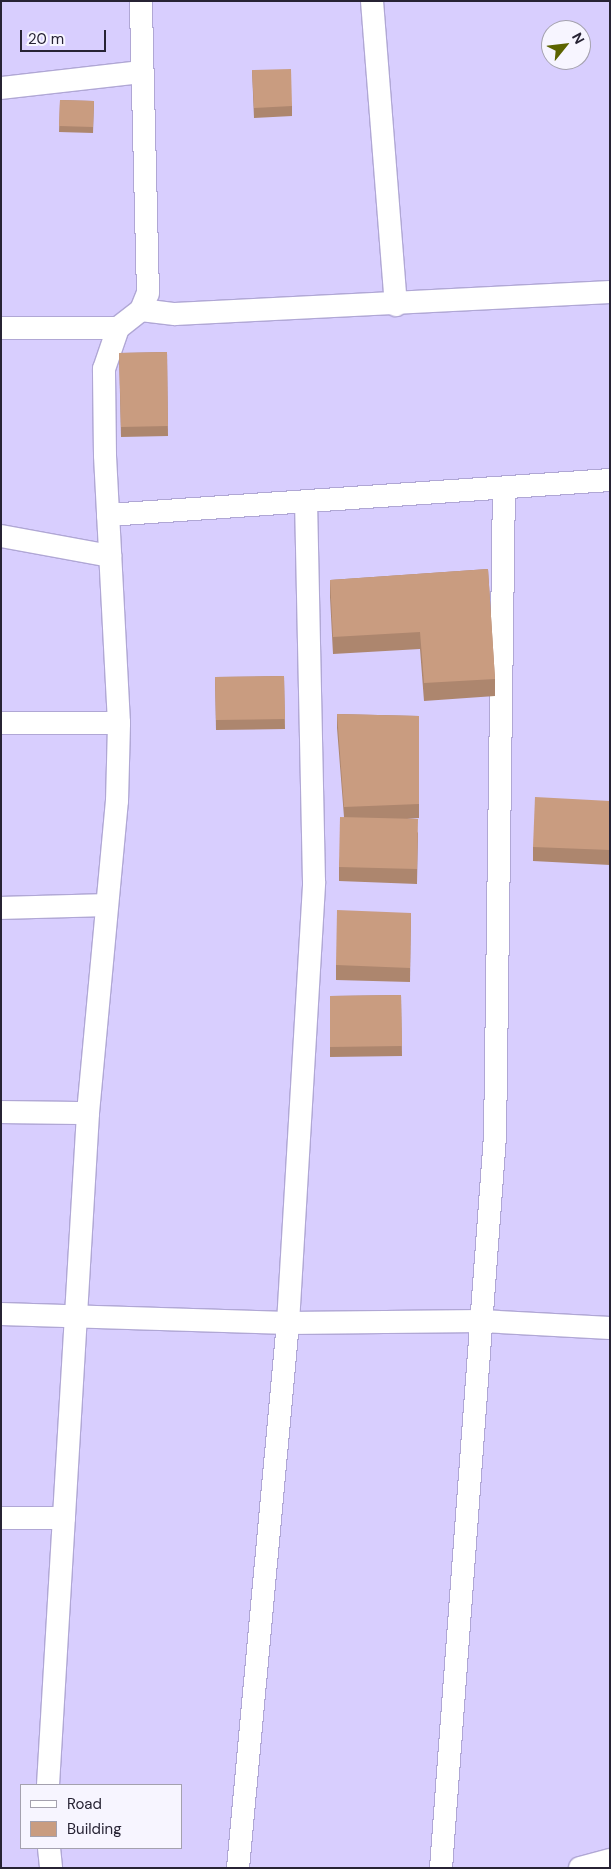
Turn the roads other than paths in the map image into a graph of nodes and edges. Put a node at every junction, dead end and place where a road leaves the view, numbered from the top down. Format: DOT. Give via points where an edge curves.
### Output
graph roads {
  1 [pos="141,1"];
  2 [pos="372,1"];
  3 [pos="141,72"];
  4 [pos="1,88"];
  5 [pos="610,292"];
  6 [pos="396,305"];
  7 [pos="140,310"];
  8 [pos="1,328"];
  9 [pos="118,328"];
  10 [pos="610,480"];
  11 [pos="504,488"];
  12 [pos="306,502"];
  13 [pos="108,515"];
  14 [pos="1,536"];
  15 [pos="110,556"];
  16 [pos="1,723"];
  17 [pos="119,723"];
  18 [pos="108,906"];
  19 [pos="1,908"];
  20 [pos="1,1112"];
  21 [pos="88,1113"];
  22 [pos="1,1314"];
  23 [pos="76,1315"];
  24 [pos="482,1321"];
  25 [pos="288,1323"];
  26 [pos="610,1328"];
  27 [pos="1,1518"];
  28 [pos="64,1518"];
  29 [pos="48,1784"];
  30 [pos="49,1849"];
  31 [pos="610,1860"];
  32 [pos="51,1868"];
  33 [pos="238,1868"];
  34 [pos="441,1868"];
  35 [pos="580,1868"];
  1 -- 3 [label="street"];
  2 -- 6 [label="street"];
  3 -- 4 [label="street"];
  3 -- 7 [label="street" via="150,274 148,293"];
  5 -- 6 [label="street"];
  6 -- 7 [label="street" via="175,314"];
  7 -- 9 [label="street"];
  8 -- 9 [label="street"];
  9 -- 13 [label="street" via="104,369"];
  10 -- 11 [label="street"];
  11 -- 12 [label="street"];
  11 -- 24 [label="street" via="495,1138"];
  12 -- 13 [label="street"];
  12 -- 25 [label="street" via="314,882"];
  13 -- 15 [label="street"];
  14 -- 15 [label="street"];
  15 -- 17 [label="street"];
  16 -- 17 [label="street"];
  17 -- 18 [label="street" via="117,801"];
  18 -- 19 [label="street"];
  18 -- 21 [label="street"];
  20 -- 21 [label="street"];
  21 -- 23 [label="street"];
  22 -- 23 [label="street"];
  23 -- 25 [label="street"];
  23 -- 28 [label="street"];
  24 -- 25 [label="street"];
  24 -- 26 [label="street"];
  24 -- 34 [label="street"];
  25 -- 33 [label="street"];
  27 -- 28 [label="street"];
  28 -- 29 [label="street"];
  30 -- 32 [label="street"];
  31 -- 35 [label="street"];
}
